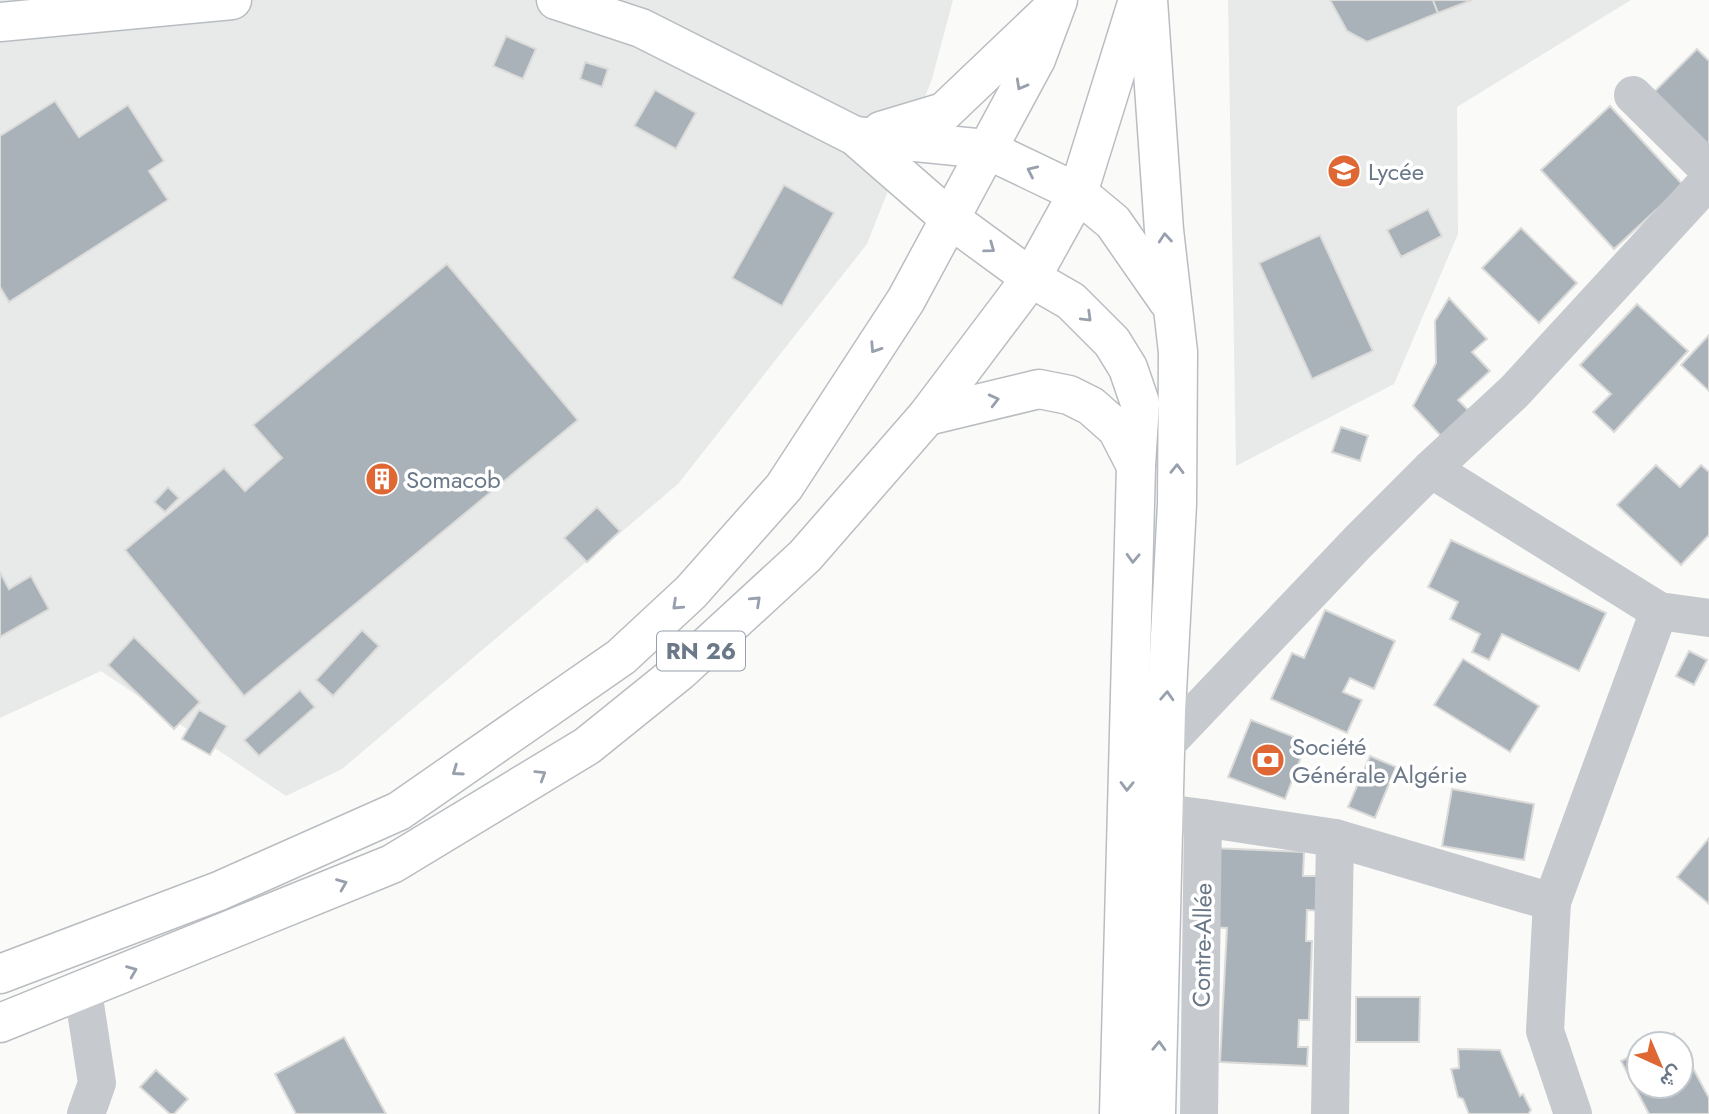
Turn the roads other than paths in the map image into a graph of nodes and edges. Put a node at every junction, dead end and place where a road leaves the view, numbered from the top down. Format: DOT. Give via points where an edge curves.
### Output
graph roads {
  1 [pos="232,0"];
  2 [pos="556,0"];
  3 [pos="1138,0"];
  4 [pos="1148,0"];
  5 [pos="1057,3"];
  6 [pos="0,22"];
  7 [pos="1633,95"];
  8 [pos="855,136"];
  9 [pos="986,149"];
  10 [pos="1709,170"];
  11 [pos="1709,180"];
  12 [pos="1078,193"];
  13 [pos="949,218"];
  14 [pos="1031,278"];
  15 [pos="906,300"];
  16 [pos="1171,306"];
  17 [pos="927,416"];
  18 [pos="1430,469"];
  19 [pos="1135,479"];
  20 [pos="1659,611"];
  21 [pos="1709,618"];
  22 [pos="1165,745"];
  23 [pos="1163,813"];
  24 [pos="1203,818"];
  25 [pos="1335,838"];
  26 [pos="1552,902"];
  27 [pos="0,974"];
  28 [pos="83,991"];
  29 [pos="0,1023"];
  30 [pos="86,1114"];
  31 [pos="1119,1114"];
  32 [pos="1156,1114"];
  33 [pos="1199,1114"];
  34 [pos="1330,1114"];
  35 [pos="1573,1114"];
  1 -- 6 [label="main road"];
  2 -- 8 [label="main road" via="641,28"];
  3 -- 12 [label="main road, RN 26"];
  16 -- 4 [label="main road, one-way"];
  5 -- 8 [label="main road" via="944,112"];
  5 -- 9 [label="main road, RN 26, one-way" via="1036,59"];
  7 -- 10 [label="street"];
  8 -- 9 [label="main road"];
  8 -- 13 [label="main road"];
  8 -- 15 [label="main road" via="909,206 916,236"];
  12 -- 9 [label="main road, one-way"];
  9 -- 13 [label="main road, RN 26"];
  11 -- 18 [label="street" via="1514,392"];
  12 -- 14 [label="main road, RN 26"];
  12 -- 16 [label="main road" via="1113,222"];
  13 -- 14 [label="main road, one-way"];
  13 -- 15 [label="main road, RN 26"];
  14 -- 17 [label="main road, RN 26"];
  14 -- 19 [label="main road, one-way" via="1071,301 1112,342 1128,368 1140,402"];
  15 -- 27 [label="main road, RN 26, one-way" via="784,487 691,592 621,657 399,811 219,891"];
  22 -- 16 [label="main road, one-way" via="1177,504 1178,352"];
  17 -- 19 [label="main road, one-way" via="1039,389 1069,395 1091,406 1117,429 1136,466"];
  28 -- 17 [label="main road, RN 26, one-way" via="392,864 587,746 680,671 805,556"];
  18 -- 20 [label="street"];
  18 -- 22 [label="street"];
  19 -- 31 [label="main road, one-way"];
  20 -- 21 [label="street"];
  20 -- 26 [label="street"];
  22 -- 23 [label="main road"];
  23 -- 24 [label="street"];
  32 -- 23 [label="main road, one-way"];
  24 -- 25 [label="street"];
  24 -- 33 [label="street, Contre-Allée"];
  25 -- 26 [label="street"];
  25 -- 34 [label="street"];
  26 -- 35 [label="street" via="1545,1031"];
  28 -- 29 [label="main road, RN 26"];
  28 -- 30 [label="street" via="97,1083"];
}
